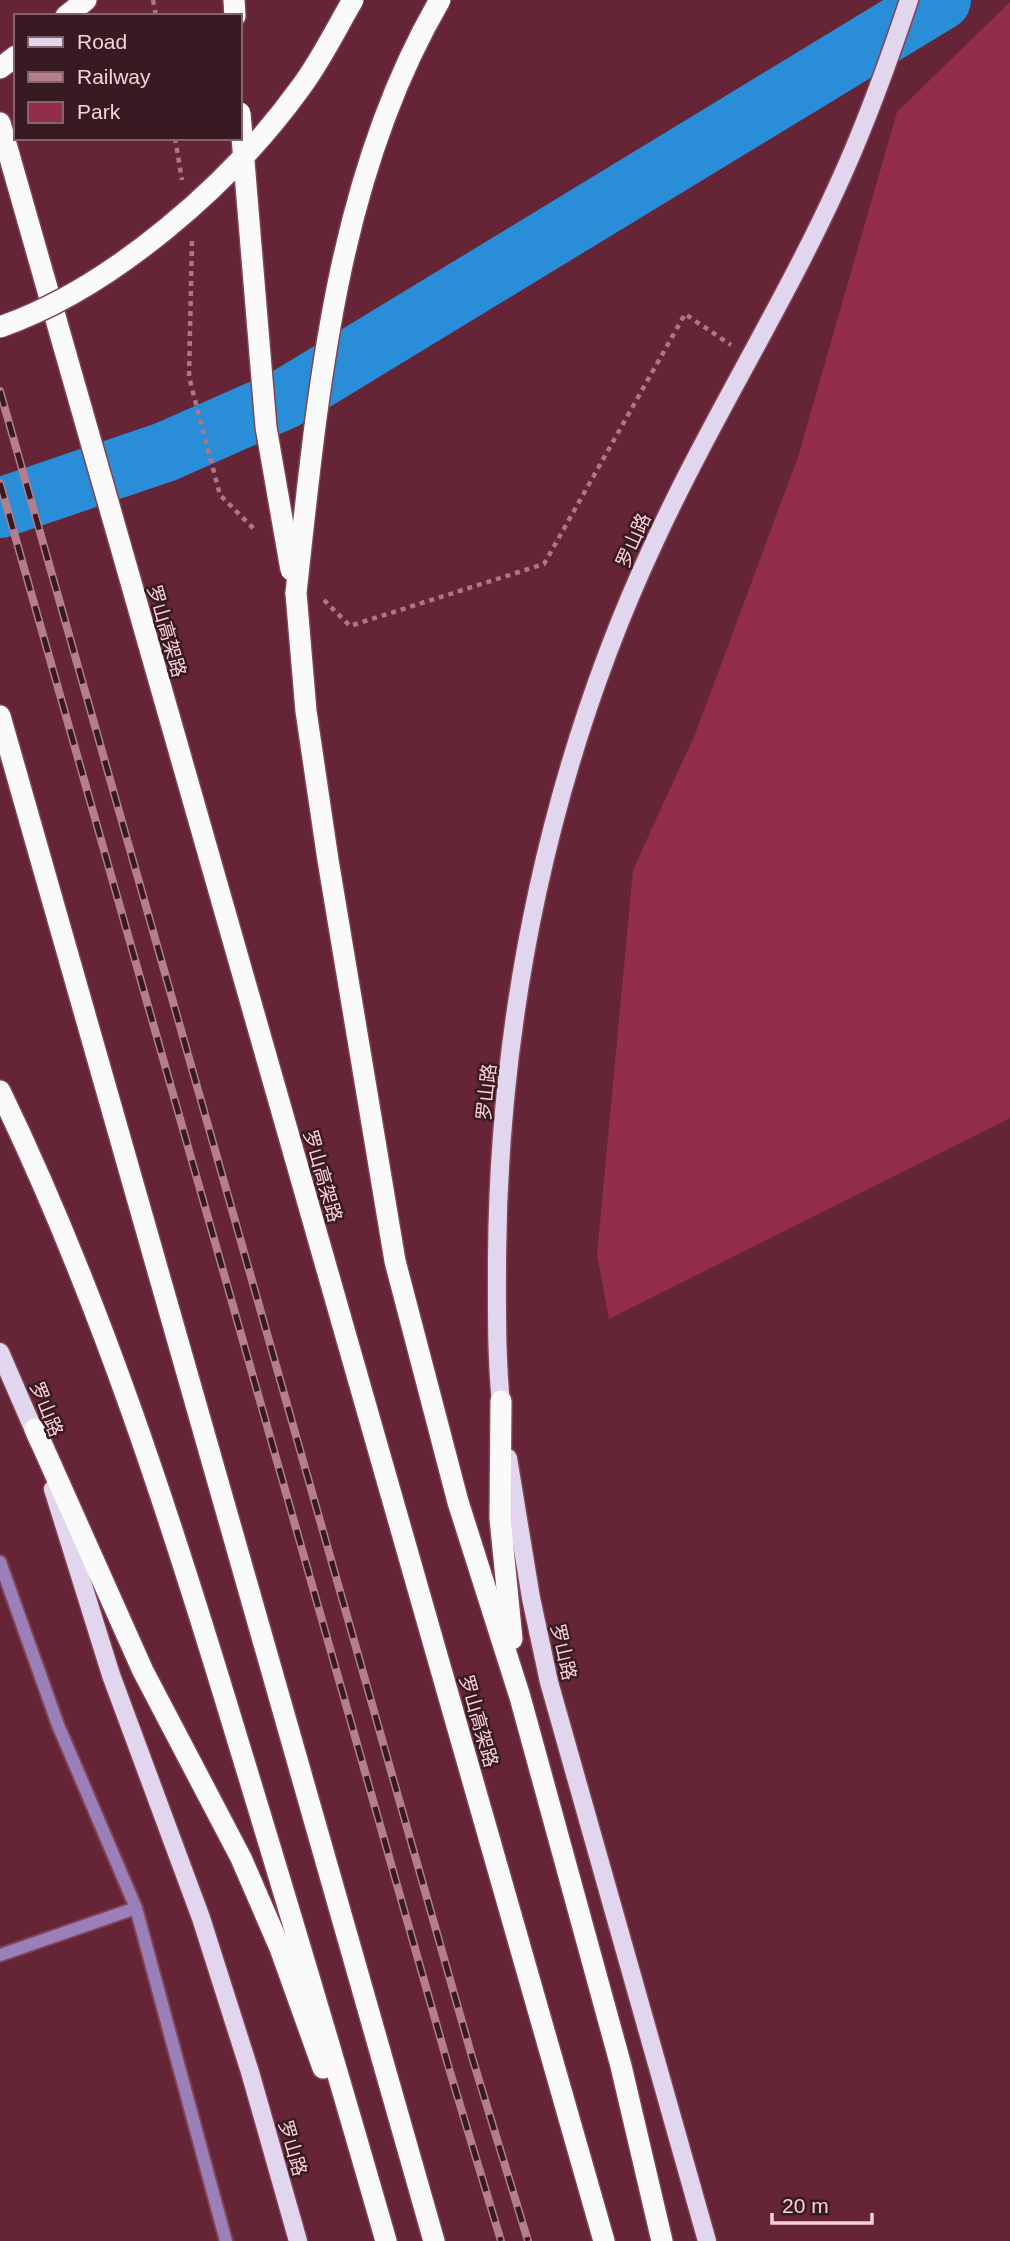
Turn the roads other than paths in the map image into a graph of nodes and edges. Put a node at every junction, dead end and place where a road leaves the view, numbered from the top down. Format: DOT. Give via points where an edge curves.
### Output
graph roads {
  1 [pos="86,0"];
  2 [pos="353,0"];
  3 [pos="440,0"];
  4 [pos="909,0"];
  5 [pos="68,14"];
  6 [pos="14,57"];
  7 [pos="0,68"];
  8 [pos="0,123"];
  9 [pos="242,137"];
  10 [pos="0,327"];
  11 [pos="296,593"];
  12 [pos="0,716"];
  13 [pos="0,1091"];
  14 [pos="0,1352"];
  15 [pos="501,1401"];
  16 [pos="35,1429"];
  17 [pos="0,1562"];
  18 [pos="520,1697"];
  19 [pos="136,1908"];
  20 [pos="0,1955"];
  21 [pos="226,2241"];
  22 [pos="298,2241"];
  23 [pos="384,2241"];
  24 [pos="434,2241"];
  25 [pos="604,2241"];
  26 [pos="662,2241"];
  27 [pos="707,2241"];
  1 -- 5 [label="highway"];
  2 -- 10 [label="highway, bridge" via="301,87 222,181 105,275"];
  3 -- 11 [label="highway, bridge" via="384,121 355,214 318,400"];
  4 -- 15 [label="main road, 罗山路" via="860,135 686,476 625,611 595,691 547,853 529,933 504,1111 497,1235"];
  6 -- 7 [label="highway"];
  8 -- 25 [label="highway, 罗山高架路"];
  9 -- 11 [label="highway, bridge" via="266,427"];
  11 -- 18 [label="highway" via="306,711 328,860 395,1261 458,1502"];
  12 -- 24 [label="highway"];
  13 -- 23 [label="highway" via="102,1336 191,1584"];
  14 -- 16 [label="main road, 罗山路"];
  15 -- 18 [label="highway" via="500,1518"];
  15 -- 27 [label="main road, 罗山路" via="514,1509 549,1682"];
  16 -- 22 [label="main road, 罗山路" via="111,1675 205,1931"];
  16 -- 23 [label="highway" via="143,1671 241,1858 280,1948"];
  17 -- 19 [label="street" via="58,1725"];
  18 -- 26 [label="highway" via="621,2066"];
  19 -- 20 [label="street"];
  19 -- 21 [label="street"];
}
